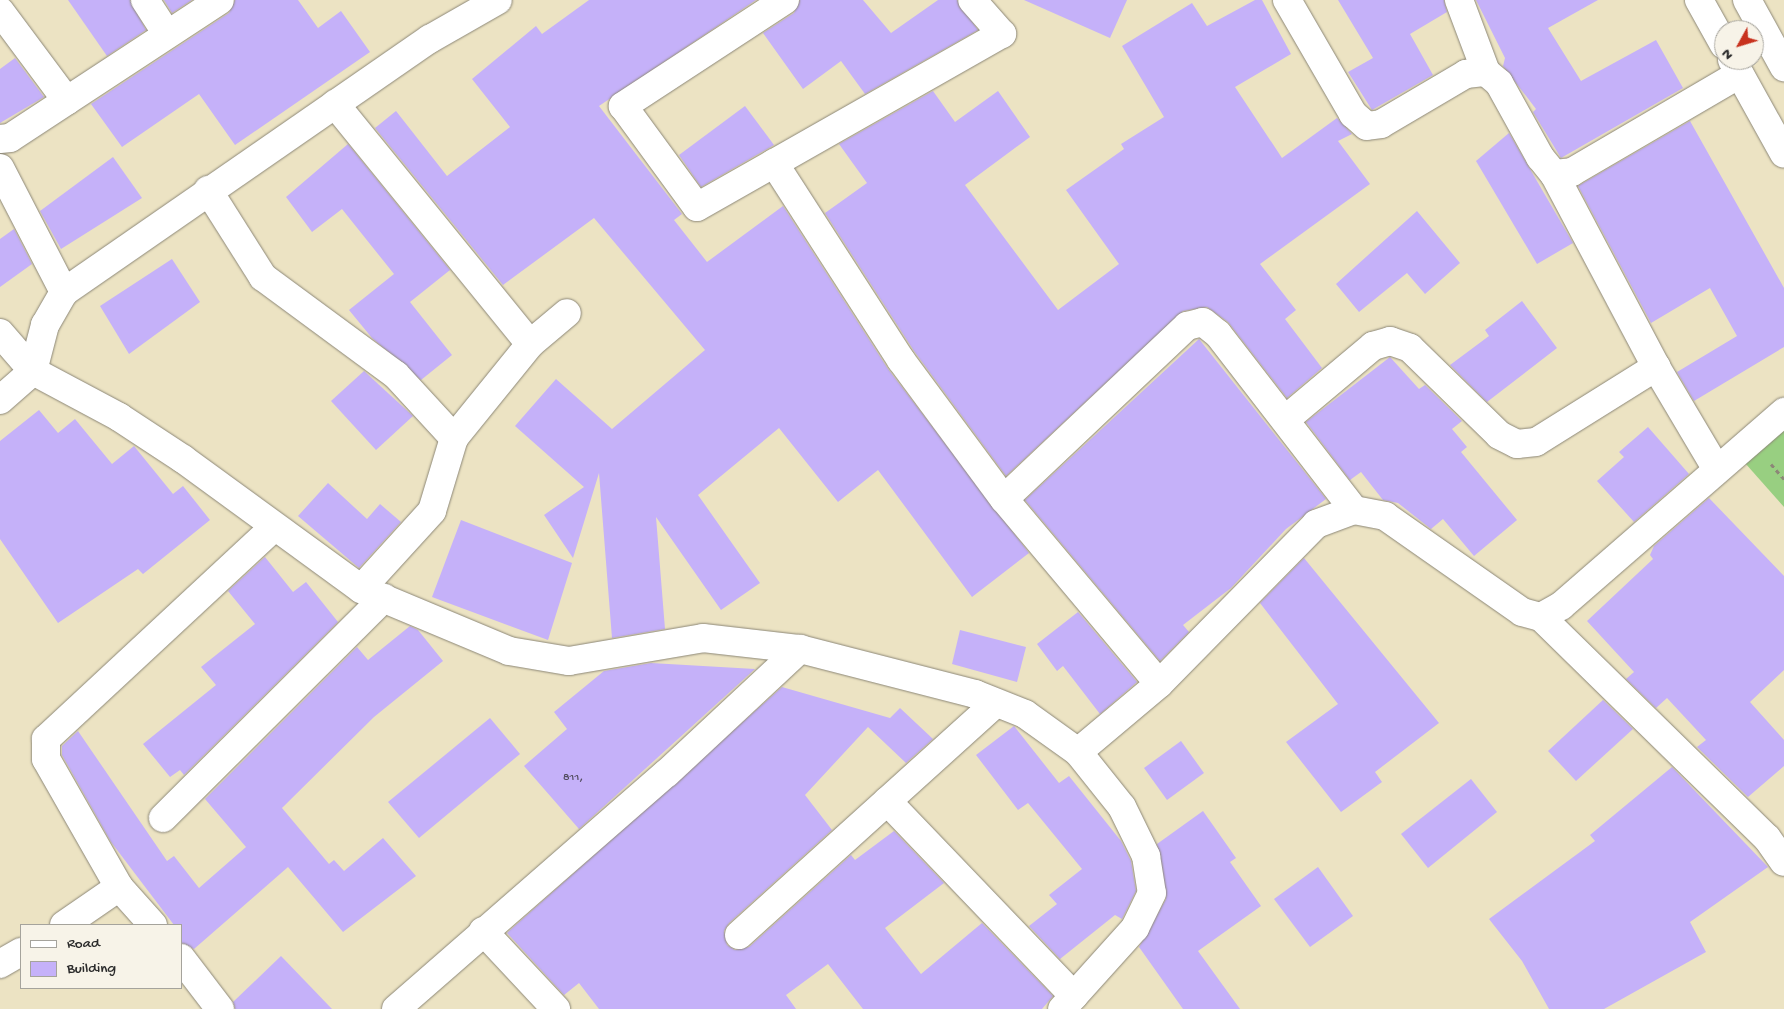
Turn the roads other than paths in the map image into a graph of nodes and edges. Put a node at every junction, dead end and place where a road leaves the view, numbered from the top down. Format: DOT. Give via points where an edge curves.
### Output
graph roads {
  1 [pos="145,0"];
  2 [pos="220,0"];
  3 [pos="498,0"];
  4 [pos="785,0"];
  5 [pos="972,0"];
  6 [pos="1287,0"];
  7 [pos="1459,0"];
  8 [pos="1699,0"];
  9 [pos="1746,0"];
  10 [pos="0,11"];
  11 [pos="1714,27"];
  12 [pos="167,34"];
  13 [pos="1784,67"];
  14 [pos="1731,70"];
  15 [pos="1738,70"];
  16 [pos="1486,72"];
  17 [pos="67,101"];
  18 [pos="335,104"];
  19 [pos="0,139"];
  20 [pos="1784,154"];
  21 [pos="774,163"];
  22 [pos="0,168"];
  23 [pos="1554,174"];
  24 [pos="208,190"];
  25 [pos="64,292"];
  26 [pos="566,313"];
  27 [pos="0,333"];
  28 [pos="530,344"];
  29 [pos="1656,367"];
  30 [pos="33,371"];
  31 [pos="0,400"];
  32 [pos="1784,412"];
  33 [pos="1286,419"];
  34 [pos="454,438"];
  35 [pos="1716,468"];
  36 [pos="1004,499"];
  37 [pos="1354,510"];
  38 [pos="274,527"];
  39 [pos="373,594"];
  40 [pos="1541,617"];
  41 [pos="800,649"];
  42 [pos="1159,684"];
  43 [pos="996,703"];
  44 [pos="1078,752"];
  45 [pos="887,801"];
  46 [pos="162,818"];
  47 [pos="1784,862"];
  48 [pos="120,887"];
  49 [pos="65,924"];
  50 [pos="152,924"];
  51 [pos="482,931"];
  52 [pos="739,935"];
  53 [pos="20,953"];
  54 [pos="182,959"];
  55 [pos="0,964"];
  56 [pos="1068,1002"];
  57 [pos="220,1009"];
  58 [pos="396,1009"];
  59 [pos="556,1009"];
  1 -- 12 [label="street"];
  2 -- 12 [label="street"];
  3 -- 18 [label="street" via="430,39"];
  4 -- 21 [label="street" via="623,106 697,207"];
  5 -- 21 [label="street" via="1002,34"];
  6 -- 16 [label="street" via="1353,114 1367,126 1381,124 1466,74"];
  7 -- 16 [label="street"];
  8 -- 11 [label="street"];
  9 -- 13 [label="street"];
  10 -- 17 [label="street"];
  12 -- 17 [label="street"];
  14 -- 23 [label="street" via="1572,172"];
  15 -- 20 [label="street"];
  16 -- 23 [label="street" via="1499,83 1540,158"];
  17 -- 19 [label="street" via="10,138"];
  18 -- 24 [label="street"];
  18 -- 28 [label="street"];
  21 -- 36 [label="street" via="901,360"];
  22 -- 25 [label="street"];
  23 -- 29 [label="street"];
  24 -- 25 [label="street"];
  24 -- 34 [label="street" via="263,277 396,375"];
  25 -- 30 [label="street" via="45,325"];
  26 -- 28 [label="street"];
  27 -- 30 [label="street"];
  28 -- 34 [label="street"];
  29 -- 33 [label="street" via="1536,442 1517,444 1499,435 1410,348 1390,340 1374,346"];
  29 -- 35 [label="street"];
  30 -- 31 [label="street"];
  30 -- 38 [label="street" via="119,417"];
  32 -- 35 [label="street"];
  33 -- 36 [label="street" via="1218,334 1196,321"];
  33 -- 37 [label="street"];
  34 -- 39 [label="street" via="432,511"];
  35 -- 40 [label="street" via="1561,606"];
  36 -- 42 [label="street"];
  37 -- 40 [label="street" via="1385,516 1522,612"];
  37 -- 42 [label="street" via="1309,530"];
  38 -- 39 [label="street"];
  38 -- 48 [label="street" via="46,739 46,759"];
  39 -- 41 [label="street" via="509,651 569,661 703,638"];
  39 -- 46 [label="street"];
  40 -- 47 [label="street" via="1768,838"];
  41 -- 43 [label="street"];
  41 -- 51 [label="street" via="667,773"];
  42 -- 44 [label="street"];
  43 -- 44 [label="street" via="1025,714"];
  43 -- 45 [label="street"];
  44 -- 56 [label="street" via="1122,807 1146,856 1152,893 1135,928"];
  45 -- 52 [label="street"];
  45 -- 56 [label="street"];
  48 -- 49 [label="street"];
  48 -- 50 [label="street"];
  51 -- 58 [label="street"];
  51 -- 59 [label="street"];
  53 -- 55 [label="street"];
  54 -- 57 [label="street"];
}
